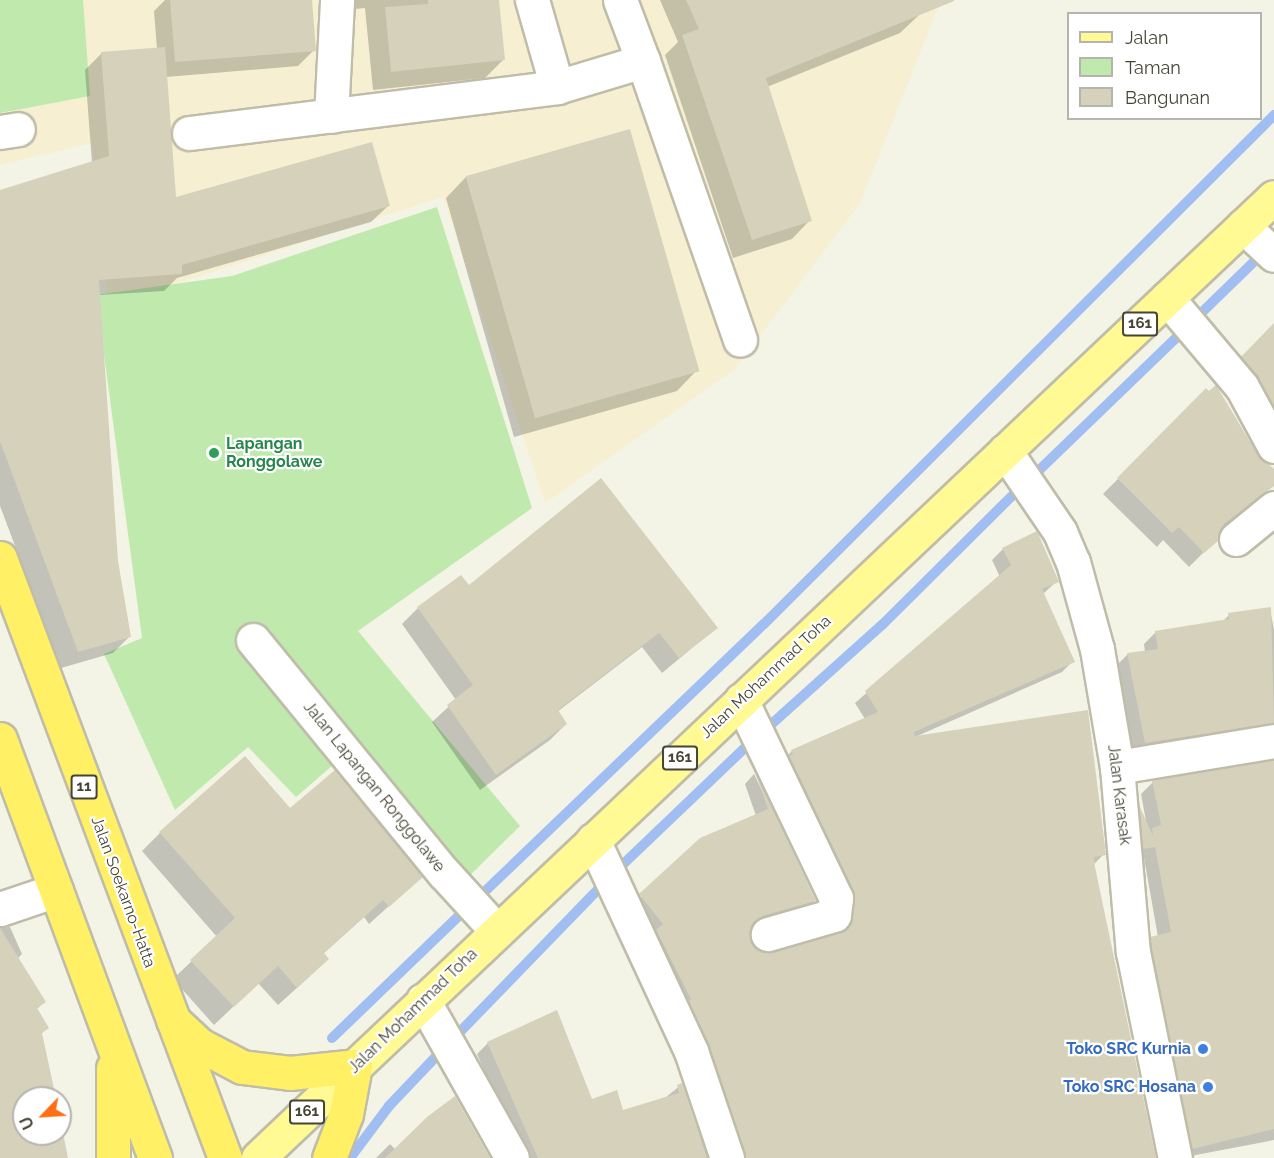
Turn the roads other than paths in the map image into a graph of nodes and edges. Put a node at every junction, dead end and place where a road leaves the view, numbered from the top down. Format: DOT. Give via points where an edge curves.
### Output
graph roads {
  1 [pos="337,0"];
  2 [pos="532,0"];
  3 [pos="620,0"];
  4 [pos="643,61"];
  5 [pos="557,87"];
  6 [pos="331,116"];
  7 [pos="189,133"];
  8 [pos="1274,197"];
  9 [pos="1243,226"];
  10 [pos="1274,255"];
  11 [pos="1167,298"];
  12 [pos="740,340"];
  13 [pos="1274,446"];
  14 [pos="1005,451"];
  15 [pos="1274,508"];
  16 [pos="1236,539"];
  17 [pos="0,558"];
  18 [pos="253,640"];
  19 [pos="741,700"];
  20 [pos="0,739"];
  21 [pos="1274,741"];
  22 [pos="1117,767"];
  23 [pos="593,840"];
  24 [pos="56,890"];
  25 [pos="0,909"];
  26 [pos="497,931"];
  27 [pos="768,934"];
  28 [pos="423,1000"];
  29 [pos="169,1016"];
  30 [pos="113,1052"];
  31 [pos="355,1066"];
  32 [pos="113,1158"];
  33 [pos="155,1158"];
  34 [pos="225,1158"];
  35 [pos="258,1158"];
  36 [pos="329,1158"];
  37 [pos="512,1158"];
  38 [pos="727,1158"];
  39 [pos="1175,1158"];
  1 -- 6 [label="street"];
  2 -- 5 [label="street"];
  3 -- 4 [label="street"];
  4 -- 5 [label="street"];
  4 -- 12 [label="street"];
  5 -- 6 [label="street"];
  6 -- 7 [label="street"];
  8 -- 9 [label="main road, Jalan Mohammad Toha / 161"];
  9 -- 10 [label="street"];
  9 -- 11 [label="main road, Jalan Mohammad Toha / 161"];
  11 -- 13 [label="street" via="1242,387"];
  11 -- 14 [label="main road, Jalan Mohammad Toha / 161"];
  14 -- 19 [label="main road, Jalan Mohammad Toha / 161"];
  14 -- 22 [label="street, Jalan Karasak" via="1060,532 1073,562 1097,649"];
  15 -- 16 [label="street"];
  17 -- 29 [label="highway, Jalan Soekarno-Hatta / 11"];
  18 -- 26 [label="street, Jalan Lapangan Ronggolawe" via="444,873"];
  19 -- 23 [label="main road, Jalan Mohammad Toha / 161"];
  19 -- 27 [label="street" via="836,898 834,915"];
  20 -- 24 [label="highway"];
  21 -- 22 [label="street"];
  22 -- 39 [label="street, Jalan Karasak" via="1133,952"];
  23 -- 26 [label="main road, Jalan Mohammad Toha / 161"];
  23 -- 38 [label="street" via="691,1050"];
  24 -- 25 [label="street"];
  24 -- 30 [label="highway"];
  26 -- 28 [label="main road, Jalan Mohammad Toha / 161"];
  28 -- 31 [label="main road, Jalan Mohammad Toha / 161"];
  28 -- 37 [label="street"];
  29 -- 31 [label="highway" via="200,1045 242,1068 290,1073"];
  29 -- 34 [label="highway, Jalan Soekarno-Hatta / 11"];
  30 -- 32 [label="highway"];
  30 -- 33 [label="highway"];
  31 -- 35 [label="main road, Jalan Mohammad Toha / 161"];
  31 -- 36 [label="highway" via="346,1114"];
}
